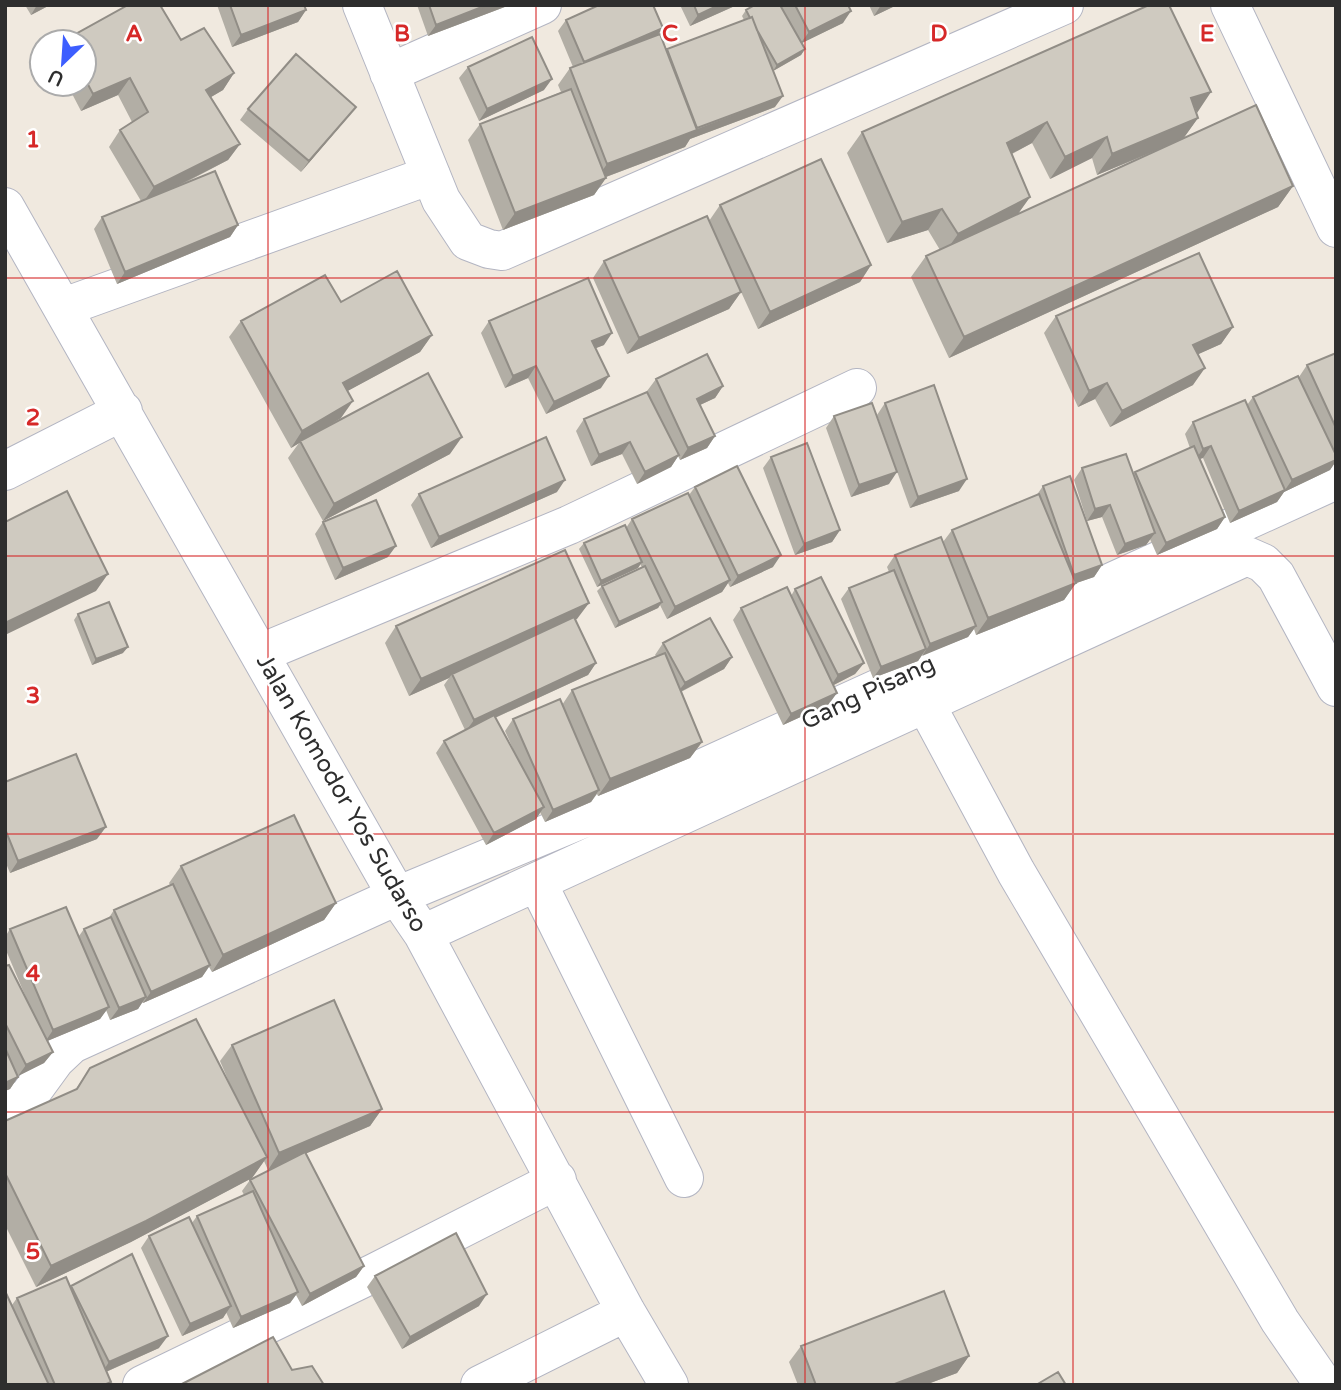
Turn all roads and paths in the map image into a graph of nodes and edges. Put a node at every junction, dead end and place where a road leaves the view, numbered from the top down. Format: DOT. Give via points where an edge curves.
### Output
graph roads {
  1 [pos="362,5"];
  2 [pos="542,5"];
  3 [pos="1064,5"];
  4 [pos="1230,5"];
  5 [pos="1023,13"];
  6 [pos="389,72"];
  7 [pos="431,175"];
  8 [pos="5,207"];
  9 [pos="1336,228"];
  10 [pos="64,307"];
  11 [pos="857,388"];
  12 [pos="123,411"];
  13 [pos="5,471"];
  14 [pos="1336,480"];
  15 [pos="261,653"];
  16 [pos="1336,687"];
  17 [pos="925,704"];
  18 [pos="523,888"];
  19 [pos="397,896"];
  20 [pos="439,927"];
  21 [pos="5,1109"];
  22 [pos="684,1178"];
  23 [pos="556,1180"];
  24 [pos="626,1312"];
  25 [pos="142,1385"];
  26 [pos="480,1385"];
  27 [pos="669,1385"];
  28 [pos="1324,1385"];
  1 -- 6 [label="street"];
  2 -- 6 [label="street"];
  3 -- 5 [label="street"];
  4 -- 9 [label="street"];
  5 -- 7 [label="street" via="502,251 468,240 441,200"];
  6 -- 7 [label="street"];
  7 -- 10 [label="street"];
  8 -- 10 [label="street, Jalan Komodor Yos Sudarso"];
  10 -- 12 [label="street, Jalan Komodor Yos Sudarso"];
  11 -- 15 [label="street" via="569,525"];
  12 -- 13 [label="street"];
  12 -- 15 [label="street, Jalan Komodor Yos Sudarso"];
  14 -- 19 [label="street, Gang Pisang" via="681,778"];
  15 -- 19 [label="street, Jalan Komodor Yos Sudarso"];
  16 -- 17 [label="street" via="1276,576 1247,556"];
  17 -- 18 [label="street"];
  17 -- 28 [label="street" via="1036,907 1280,1321"];
  18 -- 20 [label="street"];
  18 -- 22 [label="street"];
  19 -- 20 [label="street, Jalan Komodor Yos Sudarso"];
  19 -- 21 [label="street, Gang Pisang" via="72,1044 28,1097"];
  20 -- 23 [label="street, Jalan Komodor Yos Sudarso"];
  23 -- 24 [label="street, Jalan Komodor Yos Sudarso"];
  23 -- 25 [label="street"];
  24 -- 26 [label="street"];
  24 -- 27 [label="street, Jalan Komodor Yos Sudarso"];
}
